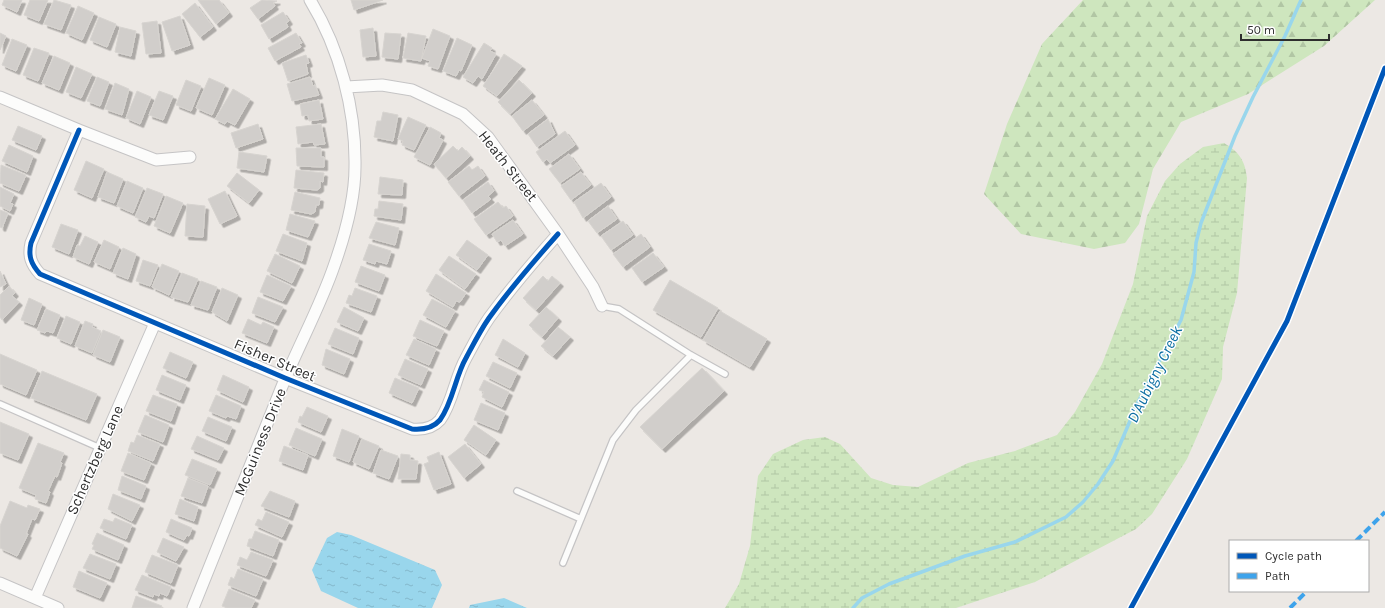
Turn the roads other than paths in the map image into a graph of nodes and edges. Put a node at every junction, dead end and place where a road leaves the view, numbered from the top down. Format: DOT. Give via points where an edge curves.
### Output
graph roads {
  1 [pos="310,0"];
  2 [pos="346,87"];
  3 [pos="0,97"];
  4 [pos="79,130"];
  5 [pos="190,157"];
  6 [pos="558,234"];
  7 [pos="602,306"];
  8 [pos="155,323"];
  9 [pos="691,355"];
  10 [pos="725,374"];
  11 [pos="285,378"];
  12 [pos="0,404"];
  13 [pos="100,448"];
  14 [pos="516,491"];
  15 [pos="581,519"];
  16 [pos="562,562"];
  17 [pos="0,583"];
  18 [pos="35,598"];
  19 [pos="58,608"];
  20 [pos="193,608"];
  1 -- 2 [label="street, McGuiness Drive" via="333,48"];
  2 -- 6 [label="street, Heath Street" via="382,85 412,90 463,114 488,137"];
  2 -- 11 [label="street, McGuiness Drive" via="354,136 355,169 352,201 334,266"];
  3 -- 4 [label="street"];
  4 -- 5 [label="street" via="156,160"];
  4 -- 8 [label="street, Fisher Street" via="31,243 30,260 40,274"];
  6 -- 7 [label="street, Heath Street" via="593,287"];
  6 -- 11 [label="street, Fisher Street" via="488,320 463,363 444,412 432,427 412,429"];
  7 -- 9 [label="lane" via="619,309"];
  8 -- 11 [label="street, Fisher Street"];
  8 -- 13 [label="street, Schertzberg Lane"];
  9 -- 10 [label="lane"];
  9 -- 15 [label="lane" via="636,410 613,440"];
  11 -- 20 [label="street, McGuiness Drive"];
  12 -- 13 [label="lane"];
  13 -- 18 [label="street, Schertzberg Lane"];
  14 -- 15 [label="lane"];
  15 -- 16 [label="lane"];
  17 -- 18 [label="street"];
  18 -- 19 [label="street"];
}
